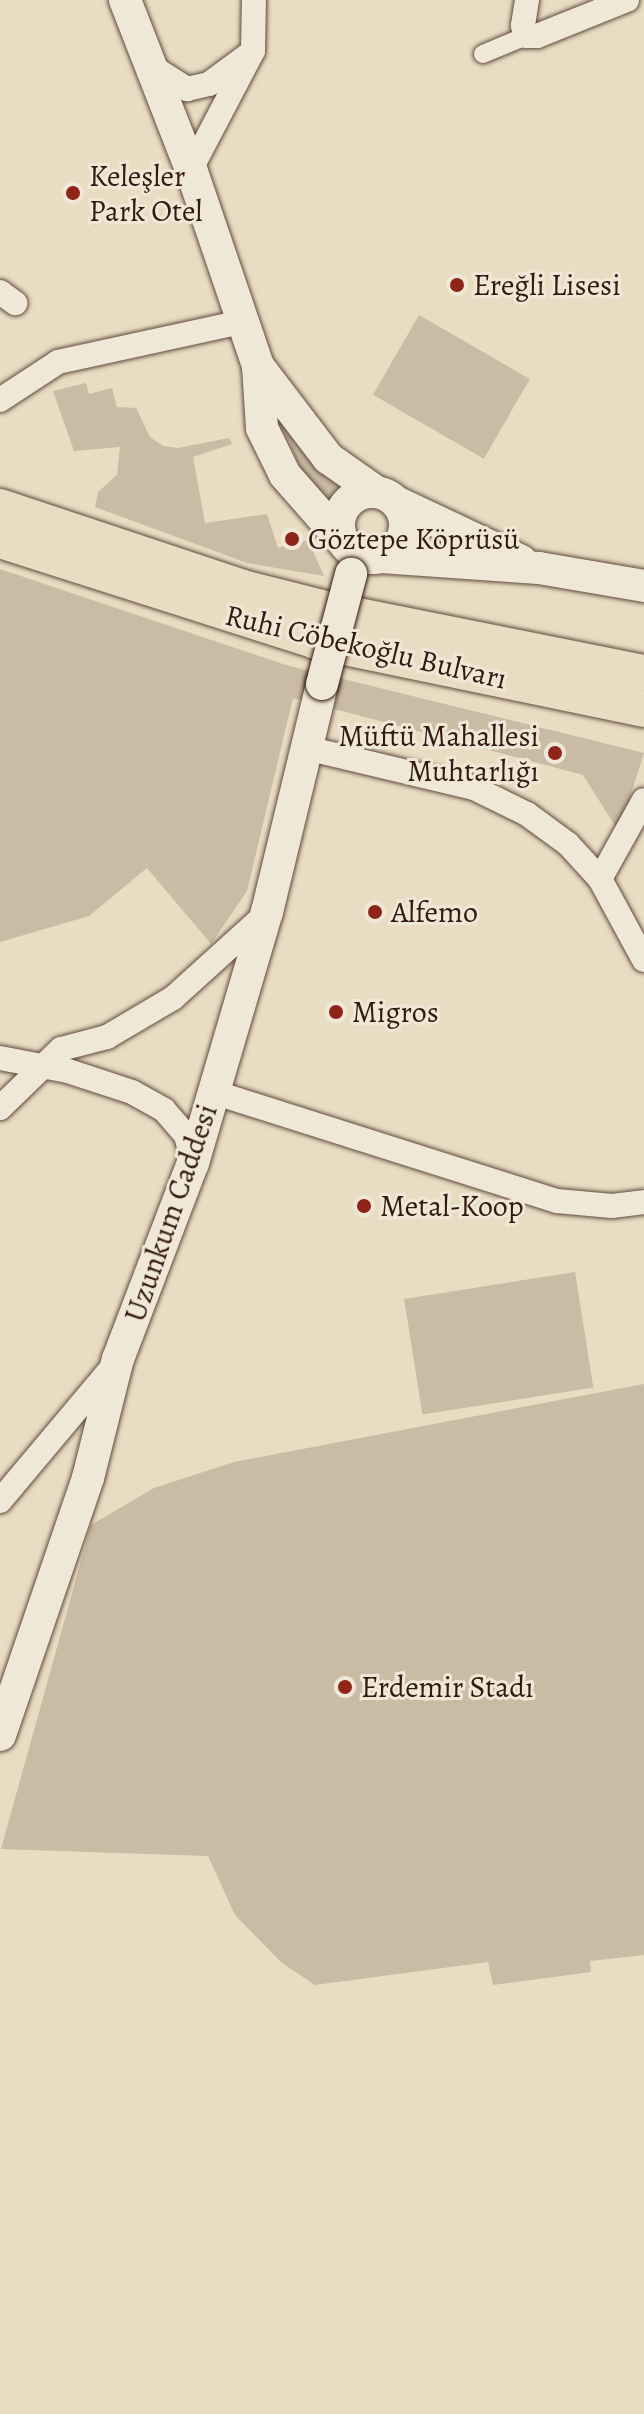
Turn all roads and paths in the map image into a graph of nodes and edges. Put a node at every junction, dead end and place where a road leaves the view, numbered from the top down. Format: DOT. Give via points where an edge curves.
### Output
graph roads {
  1 [pos="125,0"];
  2 [pos="254,0"];
  3 [pos="527,0"];
  4 [pos="627,0"];
  5 [pos="637,0"];
  6 [pos="644,7"];
  7 [pos="526,36"];
  8 [pos="253,51"];
  9 [pos="483,54"];
  10 [pos="151,66"];
  11 [pos="191,169"];
  12 [pos="241,322"];
  13 [pos="258,366"];
  14 [pos="0,400"];
  15 [pos="386,497"];
  16 [pos="0,507"];
  17 [pos="0,540"];
  18 [pos="358,557"];
  19 [pos="539,568"];
  20 [pos="644,586"];
  21 [pos="644,673"];
  22 [pos="644,709"];
  23 [pos="306,748"];
  24 [pos="644,800"];
  25 [pos="600,879"];
  26 [pos="267,912"];
  27 [pos="641,949"];
  28 [pos="0,1058"];
  29 [pos="43,1066"];
  30 [pos="213,1092"];
  31 [pos="0,1107"];
  32 [pos="193,1163"];
  33 [pos="644,1202"];
  34 [pos="118,1359"];
  35 [pos="0,1501"];
  36 [pos="0,1735"];
  1 -- 10 [label="main road"];
  2 -- 8 [label="street"];
  3 -- 7 [label="street"];
  4 -- 7 [label="street" via="558,32"];
  5 -- 6 [label="street"];
  7 -- 9 [label="street"];
  8 -- 10 [label="street" via="209,84 187,89"];
  8 -- 11 [label="street"];
  10 -- 11 [label="main road"];
  11 -- 12 [label="main road"];
  12 -- 13 [label="main road"];
  12 -- 14 [label="street" via="58,362"];
  13 -- 15 [label="main road" via="328,458"];
  13 -- 18 [label="main road" via="262,428 279,463 313,511"];
  15 -- 18 [label="main road" via="404,535"];
  15 -- 18 [label="main road" via="355,496 341,511"];
  15 -- 19 [label="main road"];
  16 -- 21 [label="main road, Ruhi Cöbekoğlu Bulvarı" via="243,588 324,609"];
  17 -- 22 [label="main road, Ruhi Cöbekoğlu Bulvarı" via="316,641"];
  18 -- 19 [label="main road"];
  18 -- 23 [label="main road, Uzunkum Caddesi, bridge"];
  19 -- 20 [label="main road"];
  23 -- 25 [label="street" via="474,788 527,814 568,844"];
  23 -- 26 [label="main road, Uzunkum Caddesi"];
  24 -- 25 [label="street"];
  25 -- 27 [label="street"];
  26 -- 29 [label="street" via="173,998 107,1037 61,1049"];
  26 -- 30 [label="main road, Uzunkum Caddesi"];
  28 -- 29 [label="street"];
  29 -- 31 [label="street"];
  29 -- 32 [label="street" via="132,1092 164,1110 186,1135"];
  30 -- 32 [label="main road, Uzunkum Caddesi"];
  30 -- 33 [label="street" via="557,1201 612,1206"];
  32 -- 34 [label="main road, Uzunkum Caddesi"];
  34 -- 35 [label="street"];
  34 -- 36 [label="main road, Uzunkum Caddesi" via="88,1478"];
}
